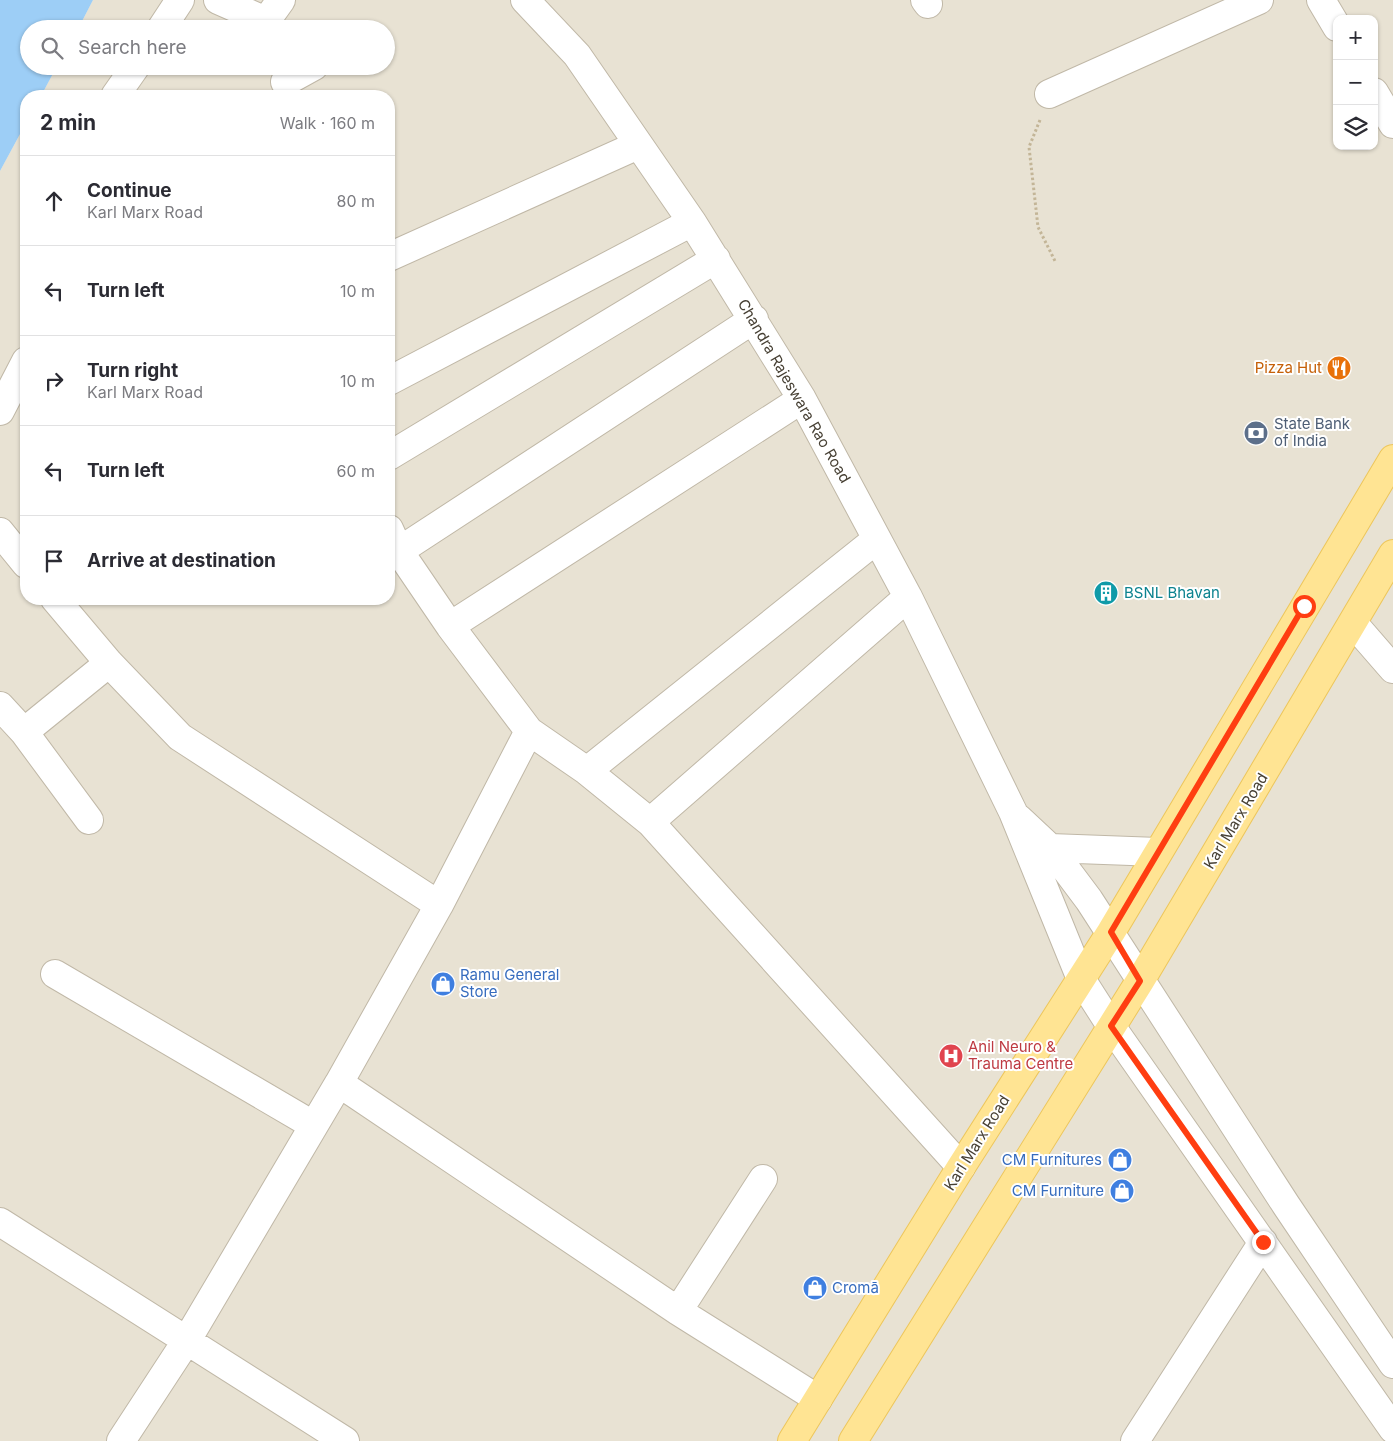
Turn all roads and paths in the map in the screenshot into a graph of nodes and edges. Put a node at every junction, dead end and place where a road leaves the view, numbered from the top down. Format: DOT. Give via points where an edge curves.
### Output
graph roads {
  1 [pos="180,0"];
  2 [pos="218,0"];
  3 [pos="525,0"];
  4 [pos="1259,0"];
  5 [pos="1321,0"];
  6 [pos="272,17"];
  7 [pos="167,20"];
  8 [pos="1333,20"];
  9 [pos="130,75"];
  10 [pos="295,75"];
  11 [pos="283,81"];
  12 [pos="120,90"];
  13 [pos="1049,94"];
  14 [pos="1378,99"];
  15 [pos="1393,124"];
  16 [pos="638,145"];
  17 [pos="692,222"];
  18 [pos="395,254"];
  19 [pos="716,259"];
  20 [pos="1056,263"];
  21 [pos="754,319"];
  22 [pos="20,373"];
  23 [pos="395,378"];
  24 [pos="802,399"];
  25 [pos="0,411"];
  26 [pos="395,452"];
  27 [pos="1393,458"];
  28 [pos="0,532"];
  29 [pos="395,539"];
  30 [pos="877,539"];
  31 [pos="395,542"];
  32 [pos="1393,554"];
  33 [pos="20,557"];
  34 [pos="908,598"];
  35 [pos="60,605"];
  36 [pos="1354,623"];
  37 [pos="450,626"];
  38 [pos="109,663"];
  39 [pos="1393,669"];
  40 [pos="0,706"];
  41 [pos="529,731"];
  42 [pos="24,732"];
  43 [pos="587,772"];
  44 [pos="1013,812"];
  45 [pos="89,820"];
  46 [pos="650,822"];
  47 [pos="1050,848"];
  48 [pos="1158,852"];
  49 [pos="439,905"];
  50 [pos="1111,932"];
  51 [pos="56,974"];
  52 [pos="1081,979"];
  53 [pos="1140,981"];
  54 [pos="1111,1026"];
  55 [pos="339,1083"];
  56 [pos="313,1125"];
  57 [pos="961,1167"];
  58 [pos="763,1179"];
  59 [pos="0,1222"];
  60 [pos="1263,1242"];
  61 [pos="678,1311"];
  62 [pos="187,1340"];
  63 [pos="1393,1364"];
  64 [pos="818,1399"];
  65 [pos="1393,1429"];
  66 [pos="121,1441"];
  67 [pos="345,1441"];
  68 [pos="792,1441"];
  69 [pos="853,1441"];
  70 [pos="1135,1441"];
  1 -- 7 [label="street"];
  2 -- 6 [label="street"];
  3 -- 16 [label="street, Chandra Rajeswara Rao Road" via="577,55"];
  4 -- 13 [label="street"];
  5 -- 8 [label="street"];
  9 -- 12 [label="street"];
  10 -- 11 [label="street"];
  13 -- 20 [label="path" via="1030,147 1038,228"];
  14 -- 15 [label="street"];
  16 -- 17 [label="street, Chandra Rajeswara Rao Road"];
  16 -- 18 [label="street"];
  17 -- 19 [label="street, Chandra Rajeswara Rao Road"];
  17 -- 23 [label="street"];
  19 -- 21 [label="street, Chandra Rajeswara Rao Road"];
  19 -- 26 [label="street"];
  21 -- 24 [label="street, Chandra Rajeswara Rao Road"];
  21 -- 29 [label="street"];
  22 -- 25 [label="street"];
  24 -- 30 [label="street, Chandra Rajeswara Rao Road"];
  24 -- 37 [label="street"];
  27 -- 48 [label="main road, Karl Marx Road"];
  28 -- 33 [label="street"];
  30 -- 34 [label="street, Chandra Rajeswara Rao Road"];
  30 -- 43 [label="street"];
  31 -- 37 [label="street"];
  32 -- 36 [label="main road, Karl Marx Road"];
  34 -- 44 [label="street, Chandra Rajeswara Rao Road"];
  34 -- 46 [label="street"];
  35 -- 38 [label="street"];
  36 -- 39 [label="street"];
  36 -- 53 [label="main road, Karl Marx Road"];
  37 -- 41 [label="street"];
  38 -- 42 [label="street"];
  38 -- 49 [label="street" via="180,737"];
  40 -- 42 [label="street"];
  41 -- 43 [label="street"];
  41 -- 49 [label="street"];
  42 -- 45 [label="street"];
  43 -- 46 [label="street"];
  44 -- 47 [label="street"];
  44 -- 52 [label="street, Chandra Rajeswara Rao Road"];
  46 -- 57 [label="street"];
  47 -- 48 [label="street"];
  47 -- 50 [label="street"];
  48 -- 50 [label="main road, Karl Marx Road"];
  49 -- 55 [label="street"];
  50 -- 52 [label="main road, Karl Marx Road"];
  50 -- 53 [label="street"];
  51 -- 56 [label="street"];
  52 -- 54 [label="street, Chandra Rajeswara Rao Road"];
  52 -- 57 [label="main road, Karl Marx Road"];
  53 -- 54 [label="main road, Karl Marx Road"];
  53 -- 63 [label="street"];
  54 -- 60 [label="street, Chandra Rajeswara Rao Road"];
  54 -- 69 [label="main road, Karl Marx Road"];
  55 -- 56 [label="street"];
  55 -- 61 [label="street"];
  56 -- 62 [label="street"];
  57 -- 64 [label="main road, Karl Marx Road"];
  58 -- 61 [label="street"];
  59 -- 62 [label="street"];
  60 -- 65 [label="street, Chandra Rajeswara Rao Road"];
  60 -- 70 [label="street"];
  61 -- 64 [label="street"];
  62 -- 66 [label="street"];
  62 -- 67 [label="street"];
  64 -- 68 [label="main road, Karl Marx Road"];
}
